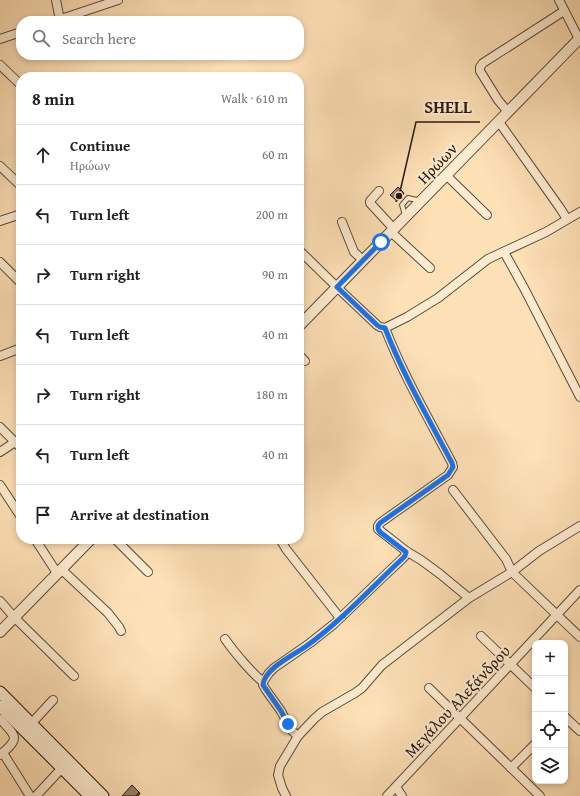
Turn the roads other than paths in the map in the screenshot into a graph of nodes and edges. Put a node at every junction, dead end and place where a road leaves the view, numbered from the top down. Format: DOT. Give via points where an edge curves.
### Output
graph roads {
  1 [pos="56,0"];
  2 [pos="118,0"];
  3 [pos="559,0"];
  4 [pos="564,11"];
  5 [pos="58,16"];
  6 [pos="70,16"];
  7 [pos="16,34"];
  8 [pos="0,39"];
  9 [pos="579,39"];
  10 [pos="0,65"];
  11 [pos="16,80"];
  12 [pos="508,112"];
  13 [pos="499,122"];
  14 [pos="0,166"];
  15 [pos="446,175"];
  16 [pos="16,181"];
  17 [pos="379,191"];
  18 [pos="580,212"];
  19 [pos="487,215"];
  20 [pos="16,216"];
  21 [pos="567,219"];
  22 [pos="0,221"];
  23 [pos="342,222"];
  24 [pos="393,230"];
  25 [pos="504,252"];
  26 [pos="304,255"];
  27 [pos="363,260"];
  28 [pos="0,262"];
  29 [pos="430,268"];
  30 [pos="16,278"];
  31 [pos="337,287"];
  32 [pos="304,321"];
  33 [pos="385,328"];
  34 [pos="16,350"];
  35 [pos="0,356"];
  36 [pos="580,397"];
  37 [pos="0,427"];
  38 [pos="16,443"];
  39 [pos="16,446"];
  40 [pos="0,452"];
  41 [pos="0,485"];
  42 [pos="453,490"];
  43 [pos="16,509"];
  44 [pos="580,526"];
  45 [pos="39,544"];
  46 [pos="86,544"];
  47 [pos="120,544"];
  48 [pos="283,544"];
  49 [pos="406,552"];
  50 [pos="59,571"];
  51 [pos="148,572"];
  52 [pos="512,572"];
  53 [pos="580,590"];
  54 [pos="469,598"];
  55 [pos="0,601"];
  56 [pos="556,615"];
  57 [pos="14,617"];
  58 [pos="340,618"];
  59 [pos="121,631"];
  60 [pos="0,632"];
  61 [pos="481,636"];
  62 [pos="580,637"];
  63 [pos="224,639"];
  64 [pos="510,665"];
  65 [pos="74,676"];
  66 [pos="263,682"];
  67 [pos="532,685"];
  68 [pos="429,688"];
  69 [pos="0,692"];
  70 [pos="53,700"];
  71 [pos="0,706"];
  72 [pos="460,718"];
  73 [pos="0,719"];
  74 [pos="568,720"];
  75 [pos="31,724"];
  76 [pos="580,731"];
  77 [pos="298,736"];
  78 [pos="532,747"];
  79 [pos="1,754"];
  80 [pos="62,768"];
  81 [pos="511,768"];
  82 [pos="396,787"];
  83 [pos="30,796"];
  84 [pos="36,796"];
  85 [pos="90,796"];
  86 [pos="103,796"];
  87 [pos="286,796"];
  88 [pos="387,796"];
  89 [pos="402,796"];
  90 [pos="540,796"];
  1 -- 5 [label="street"];
  2 -- 6 [label="street"];
  3 -- 4 [label="street"];
  4 -- 9 [label="street"];
  4 -- 12 [label="street" via="480,67 498,100"];
  7 -- 8 [label="street"];
  9 -- 12 [label="street, Ηρώων"];
  10 -- 11 [label="street"];
  12 -- 13 [label="street, Ηρώων"];
  13 -- 15 [label="street, Ηρώων"];
  13 -- 21 [label="street"];
  14 -- 16 [label="street"];
  15 -- 19 [label="street"];
  15 -- 24 [label="street, Ηρώων"];
  17 -- 24 [label="street" via="370,203"];
  18 -- 21 [label="street"];
  20 -- 22 [label="street"];
  21 -- 25 [label="street"];
  23 -- 27 [label="street" via="354,252"];
  24 -- 27 [label="street, Ηρώων"];
  24 -- 29 [label="street"];
  25 -- 33 [label="street" via="488,259 428,304"];
  25 -- 36 [label="street"];
  26 -- 31 [label="street"];
  27 -- 31 [label="street, Ηρώων"];
  28 -- 30 [label="street"];
  31 -- 32 [label="street, Ηρώων"];
  31 -- 33 [label="street" via="377,325"];
  33 -- 49 [label="street" via="413,390 453,467 448,475 378,526 380,532"];
  34 -- 35 [label="street"];
  37 -- 38 [label="street"];
  39 -- 40 [label="street"];
  41 -- 43 [label="street"];
  42 -- 52 [label="street" via="506,559"];
  44 -- 52 [label="street" via="539,551"];
  45 -- 50 [label="street"];
  46 -- 50 [label="street"];
  47 -- 51 [label="street"];
  48 -- 58 [label="street"];
  49 -- 54 [label="street" via="421,560"];
  49 -- 58 [label="street" via="402,559"];
  50 -- 57 [label="street"];
  50 -- 59 [label="street" via="108,613"];
  52 -- 54 [label="street"];
  52 -- 56 [label="street"];
  53 -- 56 [label="street, Μεγάλου Αλεξάνδρου"];
  54 -- 77 [label="street" via="382,664 362,688 322,712"];
  55 -- 57 [label="street"];
  56 -- 62 [label="street"];
  56 -- 64 [label="street, Μεγάλου Αλεξάνδρου"];
  57 -- 60 [label="street"];
  57 -- 65 [label="street"];
  58 -- 66 [label="street" via="274,668"];
  61 -- 64 [label="street"];
  63 -- 66 [label="street"];
  64 -- 67 [label="street"];
  64 -- 72 [label="street, Μεγάλου Αλεξάνδρου"];
  66 -- 77 [label="street" via="291,730"];
  68 -- 72 [label="street"];
  69 -- 75 [label="main road"];
  70 -- 75 [label="street"];
  71 -- 80 [label="main road"];
  72 -- 81 [label="street"];
  72 -- 82 [label="street, Μεγάλου Αλεξάνδρου"];
  73 -- 79 [label="street" via="14,734 13,743"];
  74 -- 76 [label="street"];
  75 -- 86 [label="main road"];
  77 -- 87 [label="street" via="280,766 278,775"];
  78 -- 81 [label="street"];
  79 -- 83 [label="street"];
  80 -- 84 [label="street"];
  80 -- 85 [label="main road"];
  81 -- 90 [label="street"];
  82 -- 88 [label="street, Μεγάλου Αλεξάνδρου"];
  82 -- 89 [label="street"];
}
